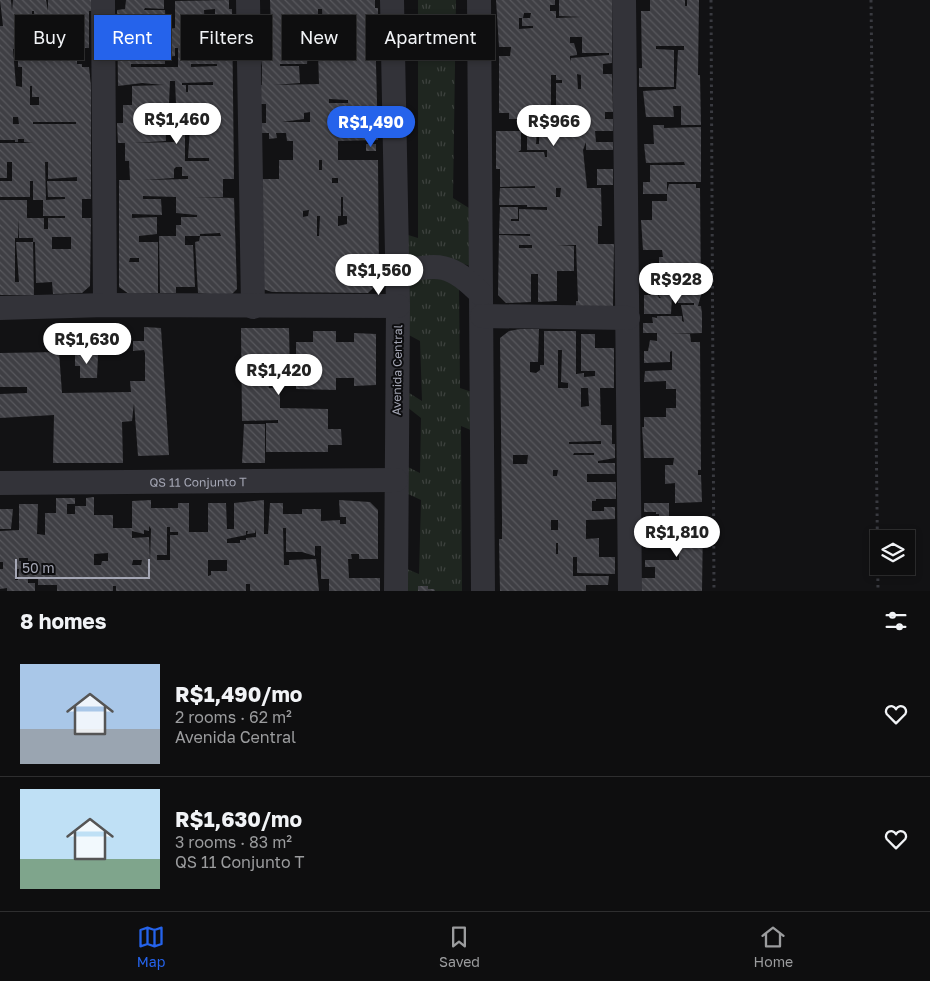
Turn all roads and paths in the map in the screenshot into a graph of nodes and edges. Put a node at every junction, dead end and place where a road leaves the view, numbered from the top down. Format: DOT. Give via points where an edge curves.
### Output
graph roads {
  1 [pos="103,0"];
  2 [pos="248,0"];
  3 [pos="392,0"];
  4 [pos="479,0"];
  5 [pos="624,0"];
  6 [pos="710,0"];
  7 [pos="871,0"];
  8 [pos="398,273"];
  9 [pos="105,305"];
  10 [pos="482,305"];
  11 [pos="398,306"];
  12 [pos="253,307"];
  13 [pos="0,308"];
  14 [pos="628,318"];
  15 [pos="396,480"];
  16 [pos="0,483"];
  17 [pos="396,591"];
  18 [pos="483,591"];
  19 [pos="630,591"];
  20 [pos="714,591"];
  21 [pos="878,591"];
  1 -- 9 [label="street"];
  2 -- 12 [label="street"];
  3 -- 8 [label="street, Avenida Central"];
  4 -- 10 [label="street"];
  5 -- 14 [label="street"];
  6 -- 20 [label="path"];
  7 -- 21 [label="path"];
  8 -- 10 [label="street" via="431,267 453,270 464,276"];
  8 -- 11 [label="street, Avenida Central"];
  9 -- 12 [label="street"];
  9 -- 13 [label="street"];
  10 -- 14 [label="street"];
  10 -- 18 [label="street"];
  11 -- 12 [label="street"];
  11 -- 15 [label="street, Avenida Central"];
  14 -- 19 [label="street"];
  15 -- 16 [label="street, QS 11 Conjunto T"];
  15 -- 17 [label="street, Avenida Central"];
}
